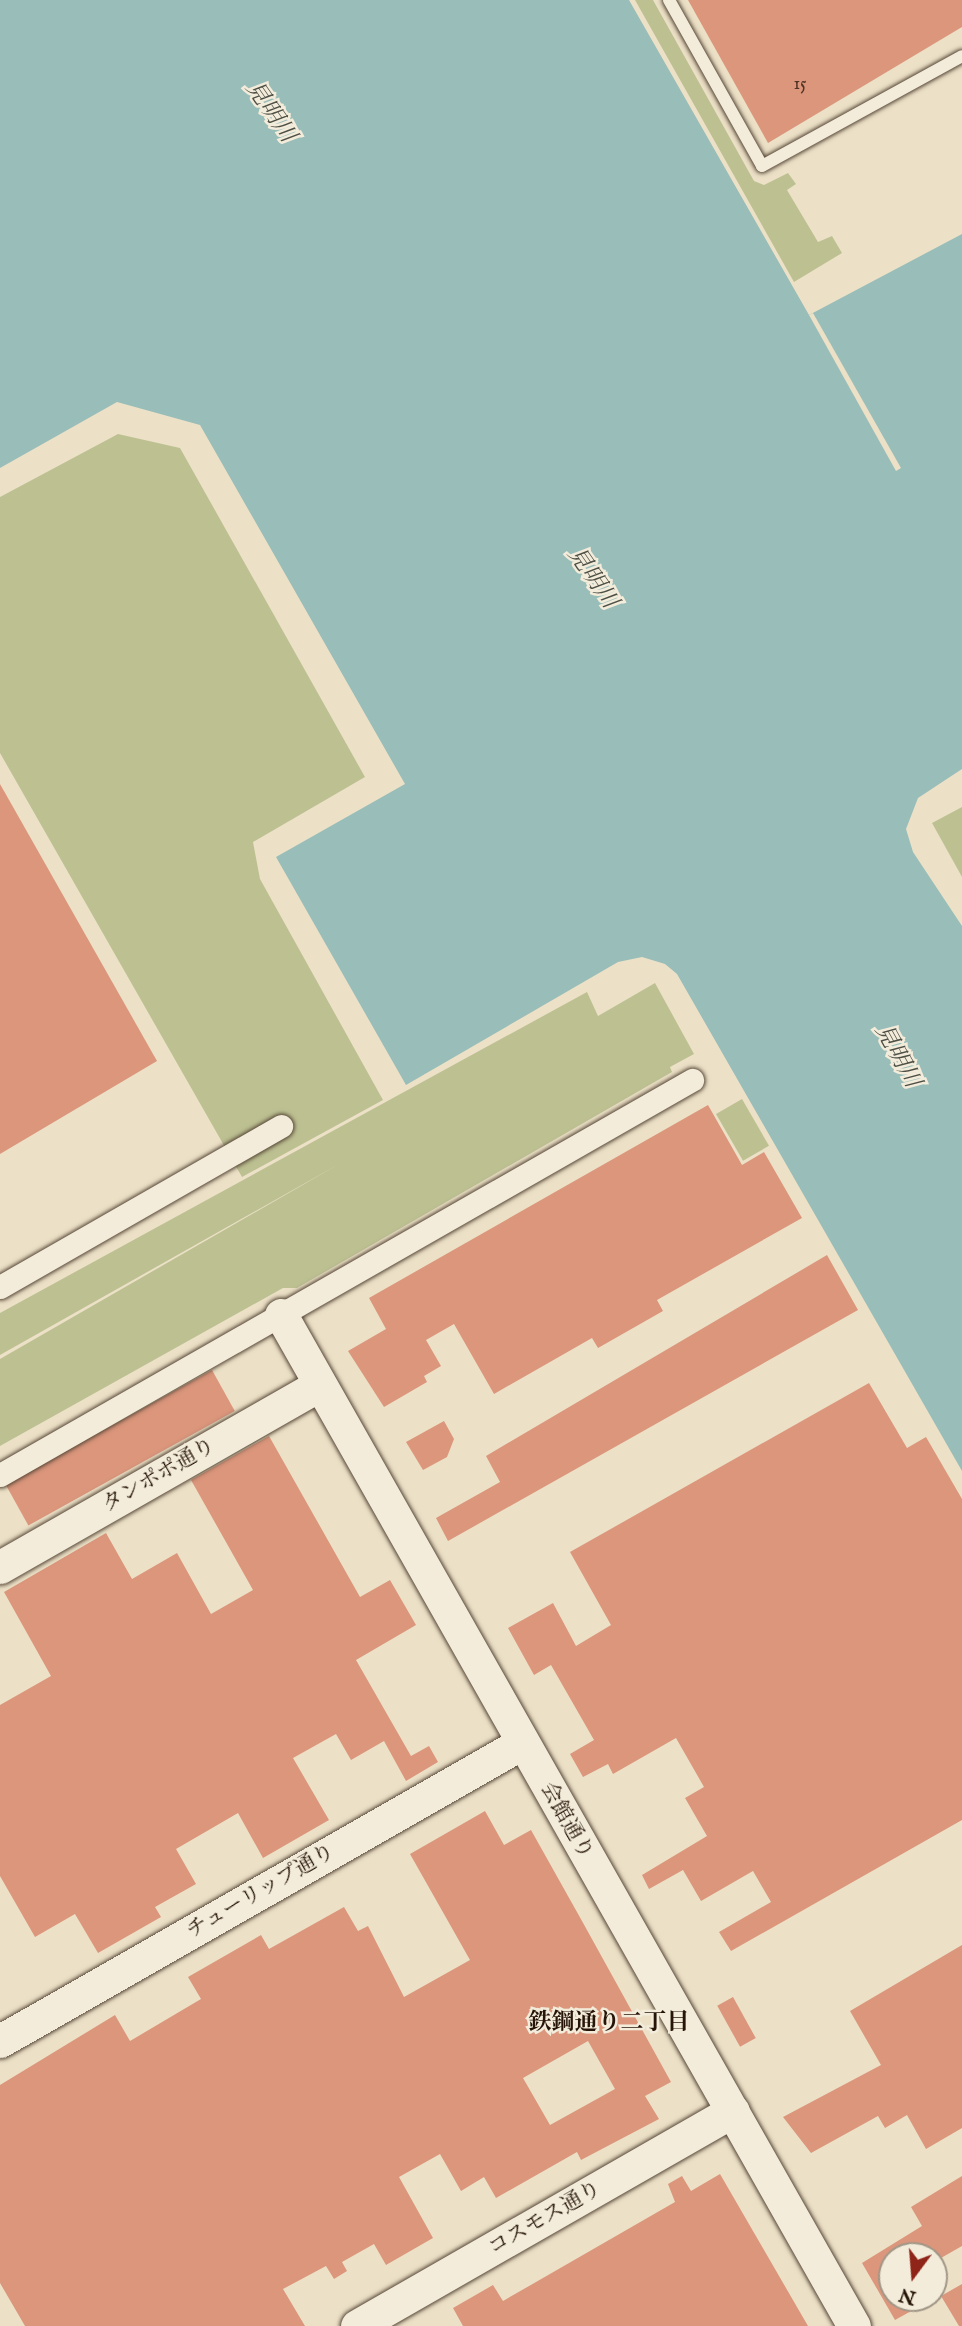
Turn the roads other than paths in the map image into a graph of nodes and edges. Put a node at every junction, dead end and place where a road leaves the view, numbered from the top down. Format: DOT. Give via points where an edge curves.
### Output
graph roads {
  1 [pos="669,0"];
  2 [pos="962,56"];
  3 [pos="692,1080"];
  4 [pos="281,1126"];
  5 [pos="0,1287"];
  6 [pos="281,1315"];
  7 [pos="318,1385"];
  8 [pos="0,1475"];
  9 [pos="0,1567"];
  10 [pos="522,1743"];
  11 [pos="0,2040"];
  12 [pos="733,2111"];
  13 [pos="357,2326"];
  14 [pos="853,2326"];
  1 -- 2 [label="lane" via="762,166"];
  3 -- 6 [label="street"];
  4 -- 5 [label="street"];
  6 -- 7 [label="street, 会館通り"];
  6 -- 8 [label="street"];
  7 -- 9 [label="street, タンポポ通り"];
  7 -- 10 [label="street, 会館通り"];
  10 -- 11 [label="street, チューリップ通り"];
  10 -- 12 [label="street, 会館通り"];
  12 -- 13 [label="street, コスモス通り"];
  12 -- 14 [label="street, 会館通り"];
}
